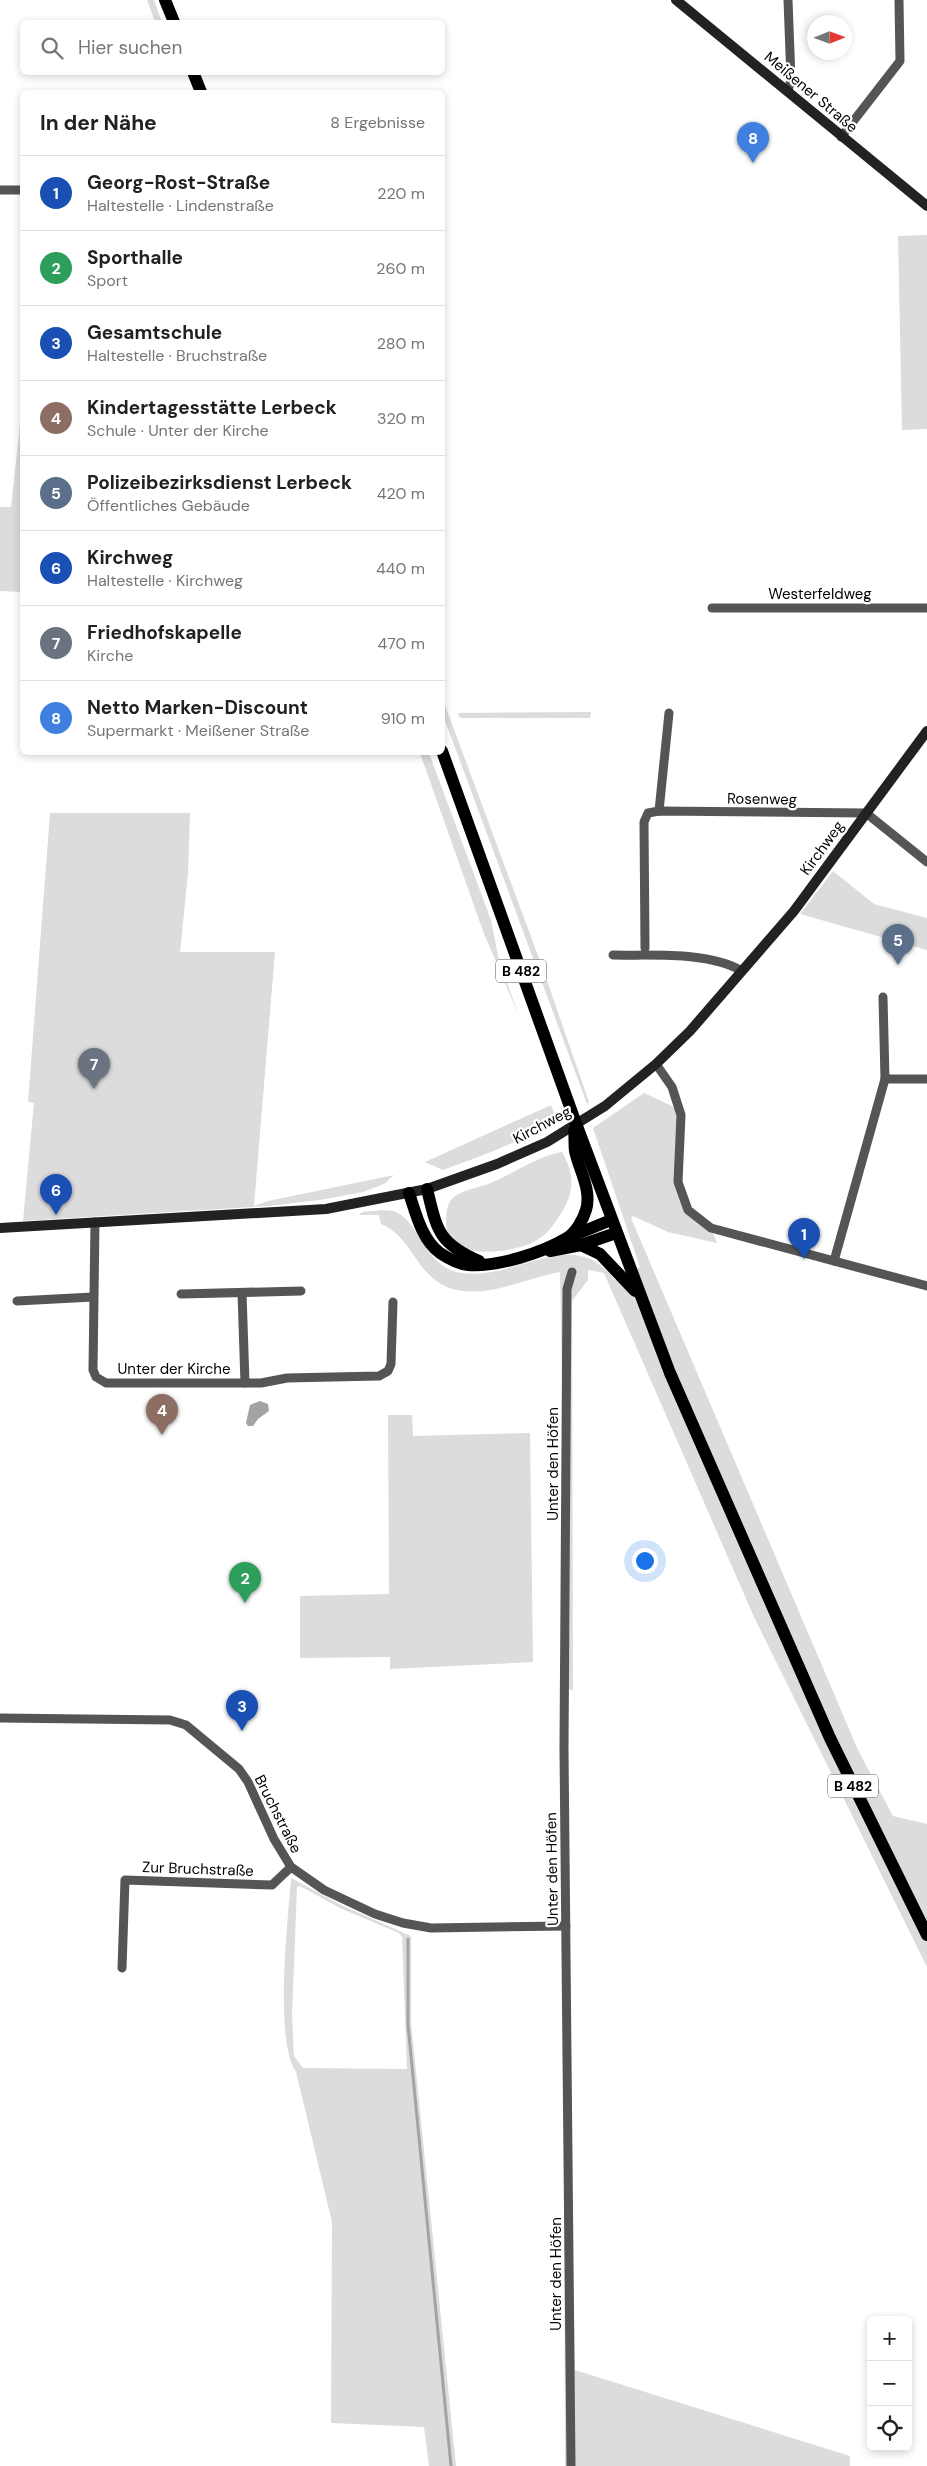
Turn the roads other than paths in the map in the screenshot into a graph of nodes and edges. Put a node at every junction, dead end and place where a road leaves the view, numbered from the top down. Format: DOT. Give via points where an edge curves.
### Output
graph roads {
  1 [pos="165,0"];
  2 [pos="676,0"];
  3 [pos="788,0"];
  4 [pos="899,0"];
  5 [pos="173,20"];
  6 [pos="194,75"];
  7 [pos="200,90"];
  8 [pos="788,91"];
  9 [pos="841,137"];
  10 [pos="0,190"];
  11 [pos="20,190"];
  12 [pos="927,206"];
  13 [pos="712,608"];
  14 [pos="927,608"];
  15 [pos="669,713"];
  16 [pos="927,731"];
  17 [pos="443,755"];
  18 [pos="659,811"];
  19 [pos="866,814"];
  20 [pos="926,860"];
  21 [pos="645,948"];
  22 [pos="613,955"];
  23 [pos="742,971"];
  24 [pos="882,997"];
  25 [pos="656,1064"];
  26 [pos="885,1079"];
  27 [pos="927,1079"];
  28 [pos="574,1118"];
  29 [pos="427,1188"];
  30 [pos="409,1193"];
  31 [pos="611,1220"];
  32 [pos="95,1222"];
  33 [pos="0,1228"];
  34 [pos="616,1233"];
  35 [pos="568,1237"];
  36 [pos="581,1245"];
  37 [pos="528,1255"];
  38 [pos="834,1261"];
  39 [pos="484,1264"];
  40 [pos="572,1272"];
  41 [pos="927,1286"];
  42 [pos="301,1290"];
  43 [pos="242,1293"];
  44 [pos="181,1294"];
  45 [pos="638,1294"];
  46 [pos="94,1297"];
  47 [pos="17,1301"];
  48 [pos="393,1302"];
  49 [pos="244,1383"];
  50 [pos="0,1718"];
  51 [pos="291,1867"];
  52 [pos="566,1926"];
  53 [pos="927,1935"];
  54 [pos="122,1968"];
  55 [pos="571,2466"];
  1 -- 5 [label="main road"];
  2 -- 8 [label="street, Meißener Straße"];
  3 -- 8 [label="street" via="791,79"];
  4 -- 9 [label="street" via="900,62"];
  6 -- 7 [label="main road"];
  8 -- 9 [label="street, Meißener Straße"];
  9 -- 12 [label="street, Meißener Straße"];
  10 -- 11 [label="street"];
  13 -- 14 [label="street, Westerfeldweg"];
  15 -- 18 [label="street"];
  16 -- 19 [label="street, Kirchweg"];
  17 -- 28 [label="main road, B 482"];
  18 -- 19 [label="street, Rosenweg"];
  18 -- 21 [label="street" via="648,813 644,822"];
  19 -- 20 [label="street"];
  19 -- 23 [label="street, Kirchweg" via="794,911"];
  22 -- 23 [label="street" via="719,961"];
  23 -- 25 [label="street, Kirchweg" via="690,1031"];
  24 -- 26 [label="street"];
  25 -- 29 [label="street, Kirchweg" via="606,1106 547,1142 497,1164"];
  25 -- 38 [label="street" via="672,1087 681,1115 678,1182 688,1210 710,1228"];
  26 -- 27 [label="street"];
  26 -- 38 [label="street"];
  28 -- 31 [label="main road, B 482"];
  28 -- 35 [label="main road" via="575,1150 587,1194 587,1208 582,1221"];
  29 -- 30 [label="street, Kirchweg"];
  29 -- 39 [label="main road" via="439,1230 448,1244"];
  30 -- 32 [label="street, Kirchweg" via="326,1209"];
  30 -- 39 [label="main road" via="425,1236 439,1252 455,1262"];
  31 -- 34 [label="main road, B 482"];
  31 -- 35 [label="main road"];
  32 -- 33 [label="street, Kirchweg"];
  32 -- 46 [label="street, Unter der Kirche"];
  34 -- 36 [label="main road"];
  34 -- 45 [label="main road, B 482"];
  35 -- 37 [label="main road"];
  36 -- 37 [label="main road"];
  36 -- 45 [label="main road" via="600,1254"];
  37 -- 39 [label="main road"];
  38 -- 41 [label="street"];
  40 -- 52 [label="street, Unter den Höfen" via="566,1290"];
  42 -- 43 [label="street"];
  43 -- 44 [label="street"];
  43 -- 49 [label="street, Unter der Kirche"];
  45 -- 53 [label="main road, B 482" via="783,1636"];
  46 -- 47 [label="street"];
  46 -- 49 [label="street, Unter der Kirche" via="93,1370 96,1377 106,1383"];
  48 -- 49 [label="street, Unter der Kirche" via="391,1364 379,1376 287,1378"];
  50 -- 51 [label="street, Bruchstraße" via="170,1720 186,1725 240,1769"];
  51 -- 52 [label="street, Bruchstraße" via="324,1890 403,1923 431,1928"];
  51 -- 54 [label="street, Zur Bruchstraße" via="272,1885 125,1880"];
  52 -- 55 [label="street, Unter den Höfen"];
}
